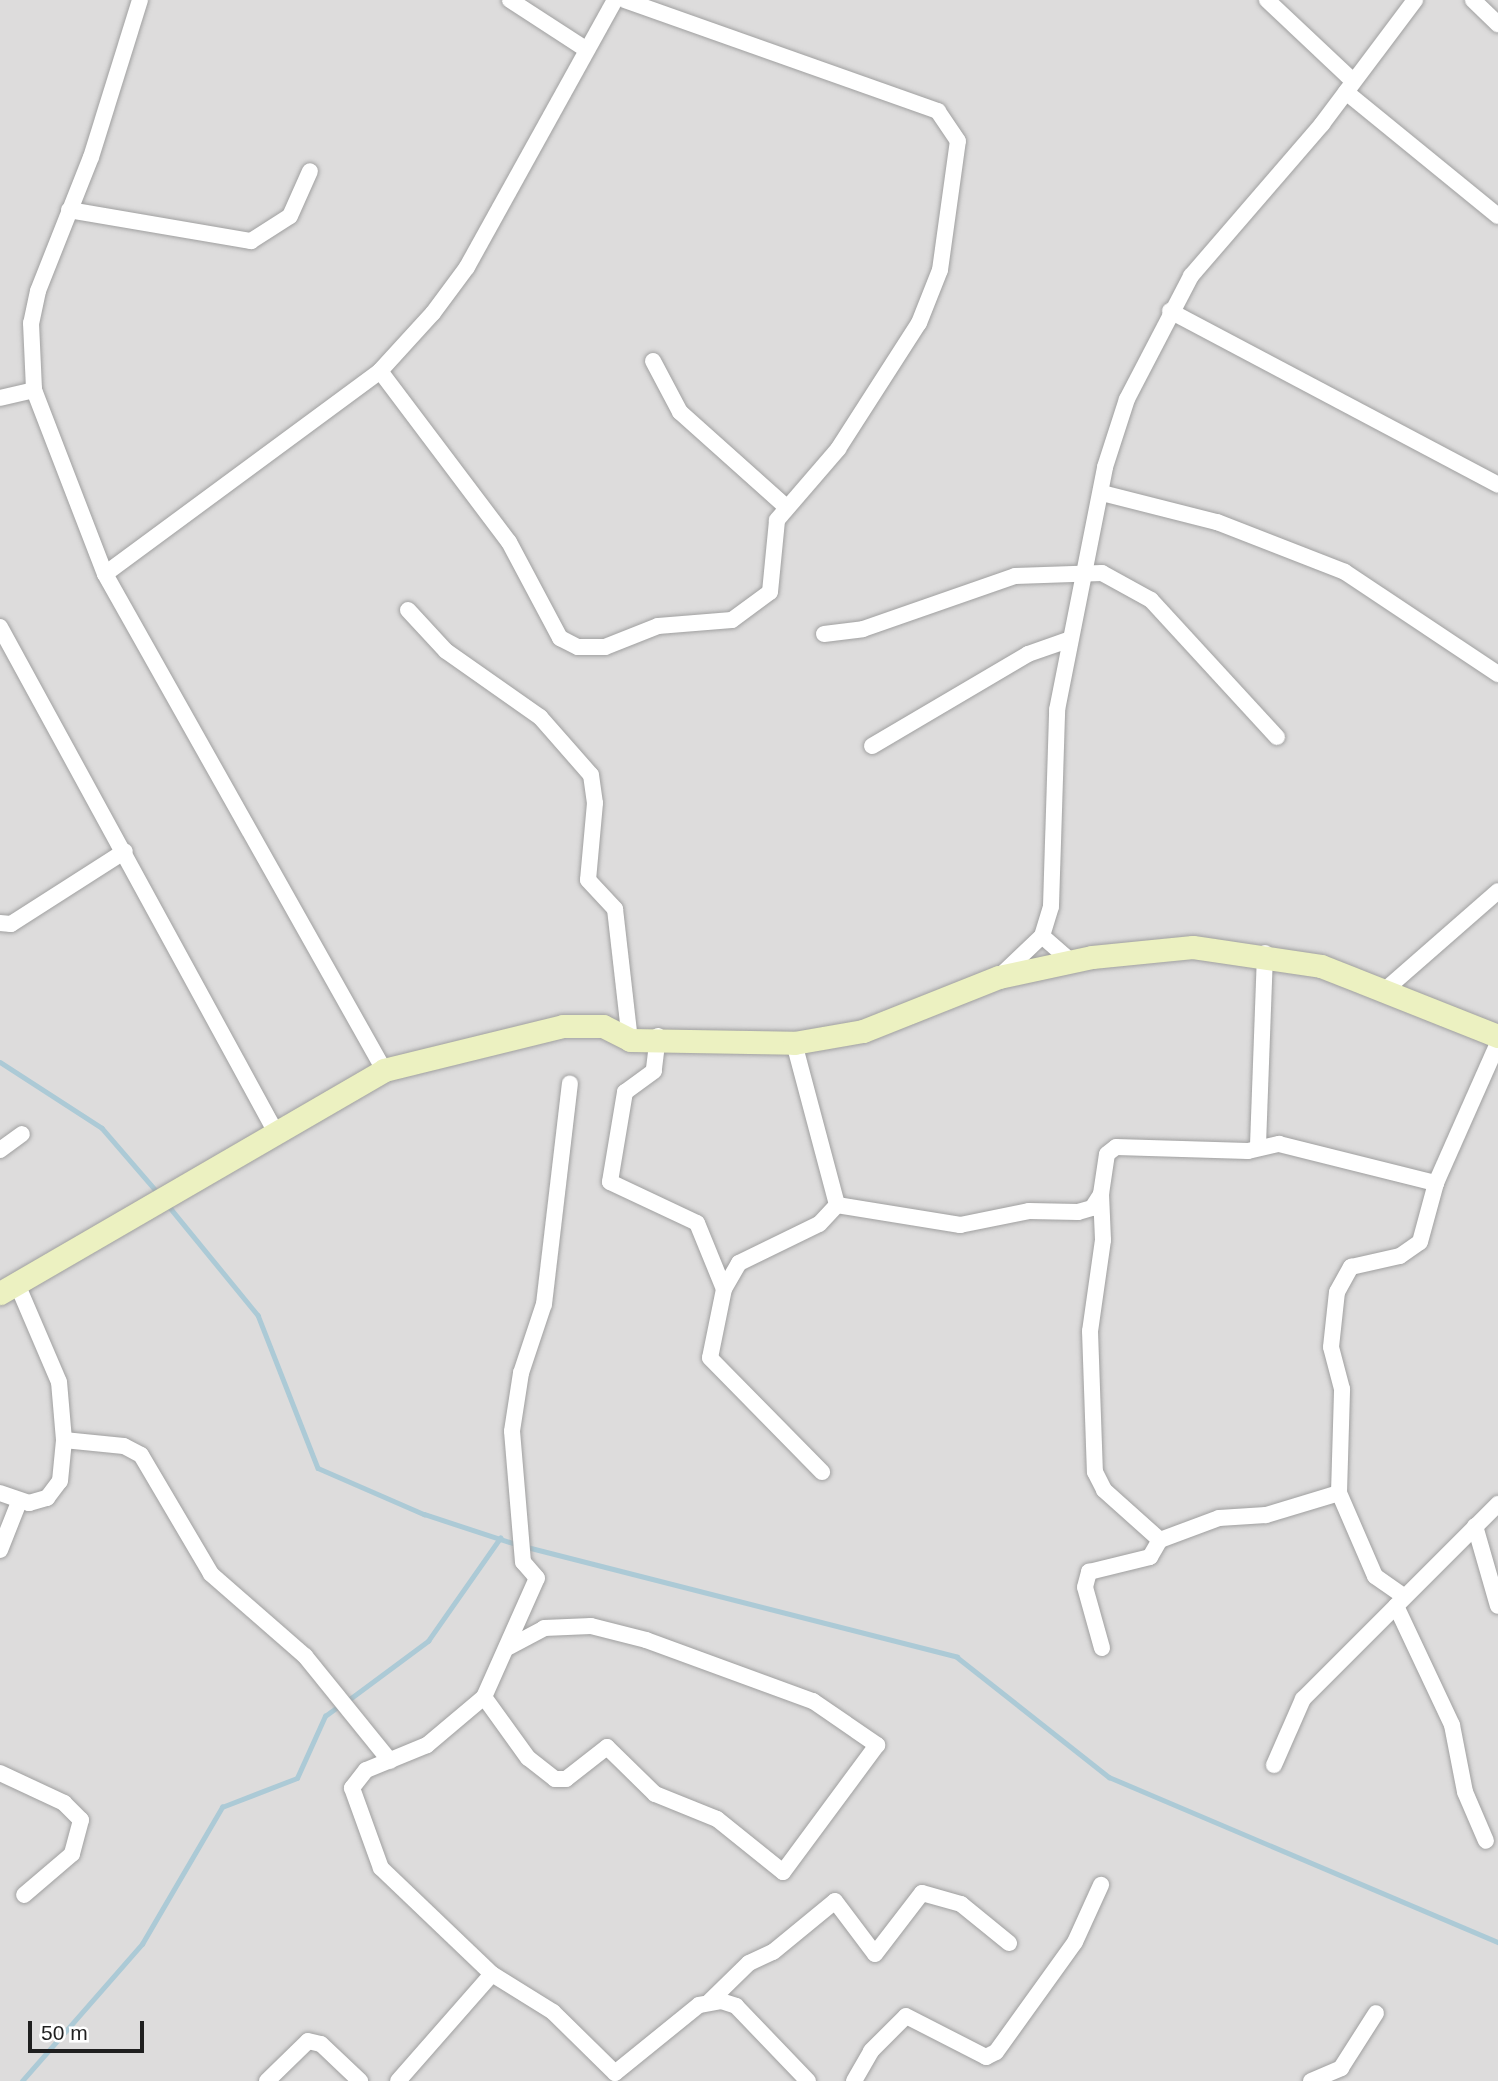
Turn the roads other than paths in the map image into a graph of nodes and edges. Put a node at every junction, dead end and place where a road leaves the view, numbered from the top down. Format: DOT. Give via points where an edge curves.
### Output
graph roads {
  1 [pos="140,0"];
  2 [pos="510,0"];
  3 [pos="614,0"];
  4 [pos="625,0"];
  5 [pos="1267,0"];
  6 [pos="1415,0"];
  7 [pos="1473,0"];
  8 [pos="1498,24"];
  9 [pos="584,48"];
  10 [pos="1350,87"];
  11 [pos="310,171"];
  12 [pos="69,211"];
  13 [pos="1498,216"];
  14 [pos="1170,311"];
  15 [pos="653,361"];
  16 [pos="380,371"];
  17 [pos="34,390"];
  18 [pos="0,398"];
  19 [pos="1498,485"];
  20 [pos="1102,493"];
  21 [pos="785,506"];
  22 [pos="1087,571"];
  23 [pos="105,574"];
  24 [pos="408,610"];
  25 [pos="0,627"];
  26 [pos="824,635"];
  27 [pos="1068,640"];
  28 [pos="1498,674"];
  29 [pos="1277,737"];
  30 [pos="872,746"];
  31 [pos="124,851"];
  32 [pos="1498,891"];
  33 [pos="0,923"];
  34 [pos="1042,936"];
  35 [pos="1265,954"];
  36 [pos="1071,961"];
  37 [pos="999,977"];
  38 [pos="1385,990"];
  39 [pos="658,1036"];
  40 [pos="1498,1036"];
  41 [pos="630,1040"];
  42 [pos="794,1043"];
  43 [pos="1498,1043"];
  44 [pos="384,1070"];
  45 [pos="570,1084"];
  46 [pos="274,1129"];
  47 [pos="22,1134"];
  48 [pos="1258,1145"];
  49 [pos="0,1150"];
  50 [pos="1436,1183"];
  51 [pos="1101,1194"];
  52 [pos="837,1205"];
  53 [pos="711,1255"];
  54 [pos="739,1262"];
  55 [pos="8,1288"];
  56 [pos="724,1289"];
  57 [pos="64,1440"];
  58 [pos="822,1472"];
  59 [pos="0,1493"];
  60 [pos="1339,1493"];
  61 [pos="19,1502"];
  62 [pos="1498,1504"];
  63 [pos="1475,1526"];
  64 [pos="1160,1540"];
  65 [pos="0,1550"];
  66 [pos="1399,1600"];
  67 [pos="1498,1606"];
  68 [pos="509,1647"];
  69 [pos="1102,1648"];
  70 [pos="484,1696"];
  71 [pos="390,1761"];
  72 [pos="1274,1765"];
  73 [pos="0,1773"];
  74 [pos="1486,1841"];
  75 [pos="1101,1885"];
  76 [pos="24,1895"];
  77 [pos="1009,1943"];
  78 [pos="492,1974"];
  79 [pos="710,2001"];
  80 [pos="1376,2013"];
  81 [pos="1340,2074"];
  82 [pos="610,2077"];
  83 [pos="267,2081"];
  84 [pos="360,2081"];
  85 [pos="398,2081"];
  86 [pos="808,2081"];
  87 [pos="854,2081"];
  88 [pos="1311,2081"];
  1 -- 12 [label="street"];
  2 -- 9 [label="street"];
  3 -- 9 [label="street"];
  4 -- 21 [label="street" via="938,110 958,141 940,270 919,323 846,438"];
  5 -- 10 [label="street"];
  6 -- 10 [label="street"];
  7 -- 8 [label="street"];
  9 -- 16 [label="street" via="467,267"];
  10 -- 13 [label="street"];
  10 -- 14 [label="street" via="1238,216"];
  11 -- 12 [label="street" via="290,216 251,241"];
  12 -- 17 [label="street" via="31,323"];
  14 -- 19 [label="street"];
  14 -- 20 [label="street" via="1128,399"];
  15 -- 21 [label="street" via="680,412"];
  16 -- 21 [label="street" via="509,542 560,638 578,647 605,647 658,626 732,620 754,609 770,592 773,535"];
  16 -- 23 [label="street"];
  17 -- 18 [label="street"];
  17 -- 23 [label="street"];
  20 -- 22 [label="street"];
  20 -- 28 [label="street" via="1216,522 1345,572"];
  22 -- 26 [label="street" via="1016,576 863,629"];
  22 -- 27 [label="street"];
  22 -- 29 [label="street" via="1125,581 1151,600"];
  23 -- 44 [label="street"];
  24 -- 41 [label="street" via="446,651 540,717 590,775 595,803 588,880 615,909"];
  25 -- 31 [label="street"];
  27 -- 30 [label="street" via="1028,654"];
  27 -- 34 [label="street" via="1057,710 1051,906"];
  31 -- 33 [label="street" via="11,924"];
  31 -- 46 [label="street"];
  32 -- 38 [label="street"];
  34 -- 36 [label="street"];
  34 -- 37 [label="street"];
  35 -- 36 [label="street" via="1193,947"];
  35 -- 38 [label="street"];
  35 -- 48 [label="street"];
  36 -- 37 [label="street"];
  37 -- 42 [label="street" via="863,1031"];
  38 -- 40 [label="street"];
  39 -- 41 [label="street"];
  39 -- 42 [label="street"];
  39 -- 53 [label="street" via="654,1070 625,1092 610,1182 687,1216"];
  41 -- 44 [label="street" via="603,1026 563,1026"];
  42 -- 52 [label="street"];
  43 -- 50 [label="street"];
  44 -- 46 [label="street"];
  45 -- 68 [label="street" via="544,1304 521,1373 512,1432 523,1562 537,1578"];
  46 -- 55 [label="street"];
  47 -- 49 [label="street"];
  48 -- 50 [label="street" via="1326,1152"];
  48 -- 51 [label="street" via="1240,1152 1116,1147 1107,1154"];
  50 -- 60 [label="street" via="1412,1252 1351,1267 1337,1292 1331,1347 1342,1389"];
  51 -- 52 [label="street" via="1092,1208 1078,1212 1029,1211 960,1225"];
  51 -- 64 [label="street" via="1103,1240 1090,1331 1095,1472 1104,1490"];
  52 -- 54 [label="street" via="819,1224"];
  53 -- 54 [label="street"];
  53 -- 56 [label="street"];
  54 -- 56 [label="street"];
  55 -- 57 [label="street" via="59,1382"];
  56 -- 58 [label="street" via="711,1347 716,1369"];
  57 -- 61 [label="street" via="56,1488 47,1498"];
  57 -- 71 [label="street" via="124,1446 141,1455 212,1574 305,1656"];
  59 -- 61 [label="street"];
  60 -- 64 [label="street" via="1266,1514 1219,1518"];
  60 -- 66 [label="street" via="1375,1576"];
  61 -- 65 [label="street"];
  62 -- 63 [label="street"];
  63 -- 66 [label="street"];
  63 -- 67 [label="street"];
  64 -- 69 [label="street" via="1150,1557 1084,1578"];
  66 -- 72 [label="street" via="1303,1699"];
  66 -- 74 [label="street" via="1452,1725 1465,1792"];
  68 -- 70 [label="street"];
  68 -- 70 [label="street" via="544,1628 591,1626 646,1640 813,1701 877,1745 783,1872 717,1819 655,1794 607,1747 566,1779 555,1779 527,1758"];
  70 -- 71 [label="street" via="427,1745"];
  71 -- 78 [label="street" via="366,1770 352,1788 381,1868"];
  73 -- 76 [label="street" via="64,1803 81,1820 72,1854"];
  75 -- 87 [label="street" via="1068,1954 996,2052 986,2057 906,2015 871,2051"];
  77 -- 79 [label="street" via="961,1904 922,1893 875,1954 835,1901 773,1952 749,1963"];
  78 -- 82 [label="street" via="543,2004"];
  78 -- 85 [label="street"];
  79 -- 82 [label="street"];
  79 -- 86 [label="street" via="736,2006"];
  80 -- 81 [label="street"];
  81 -- 88 [label="street"];
  83 -- 84 [label="street" via="308,2041 321,2044"];
}
